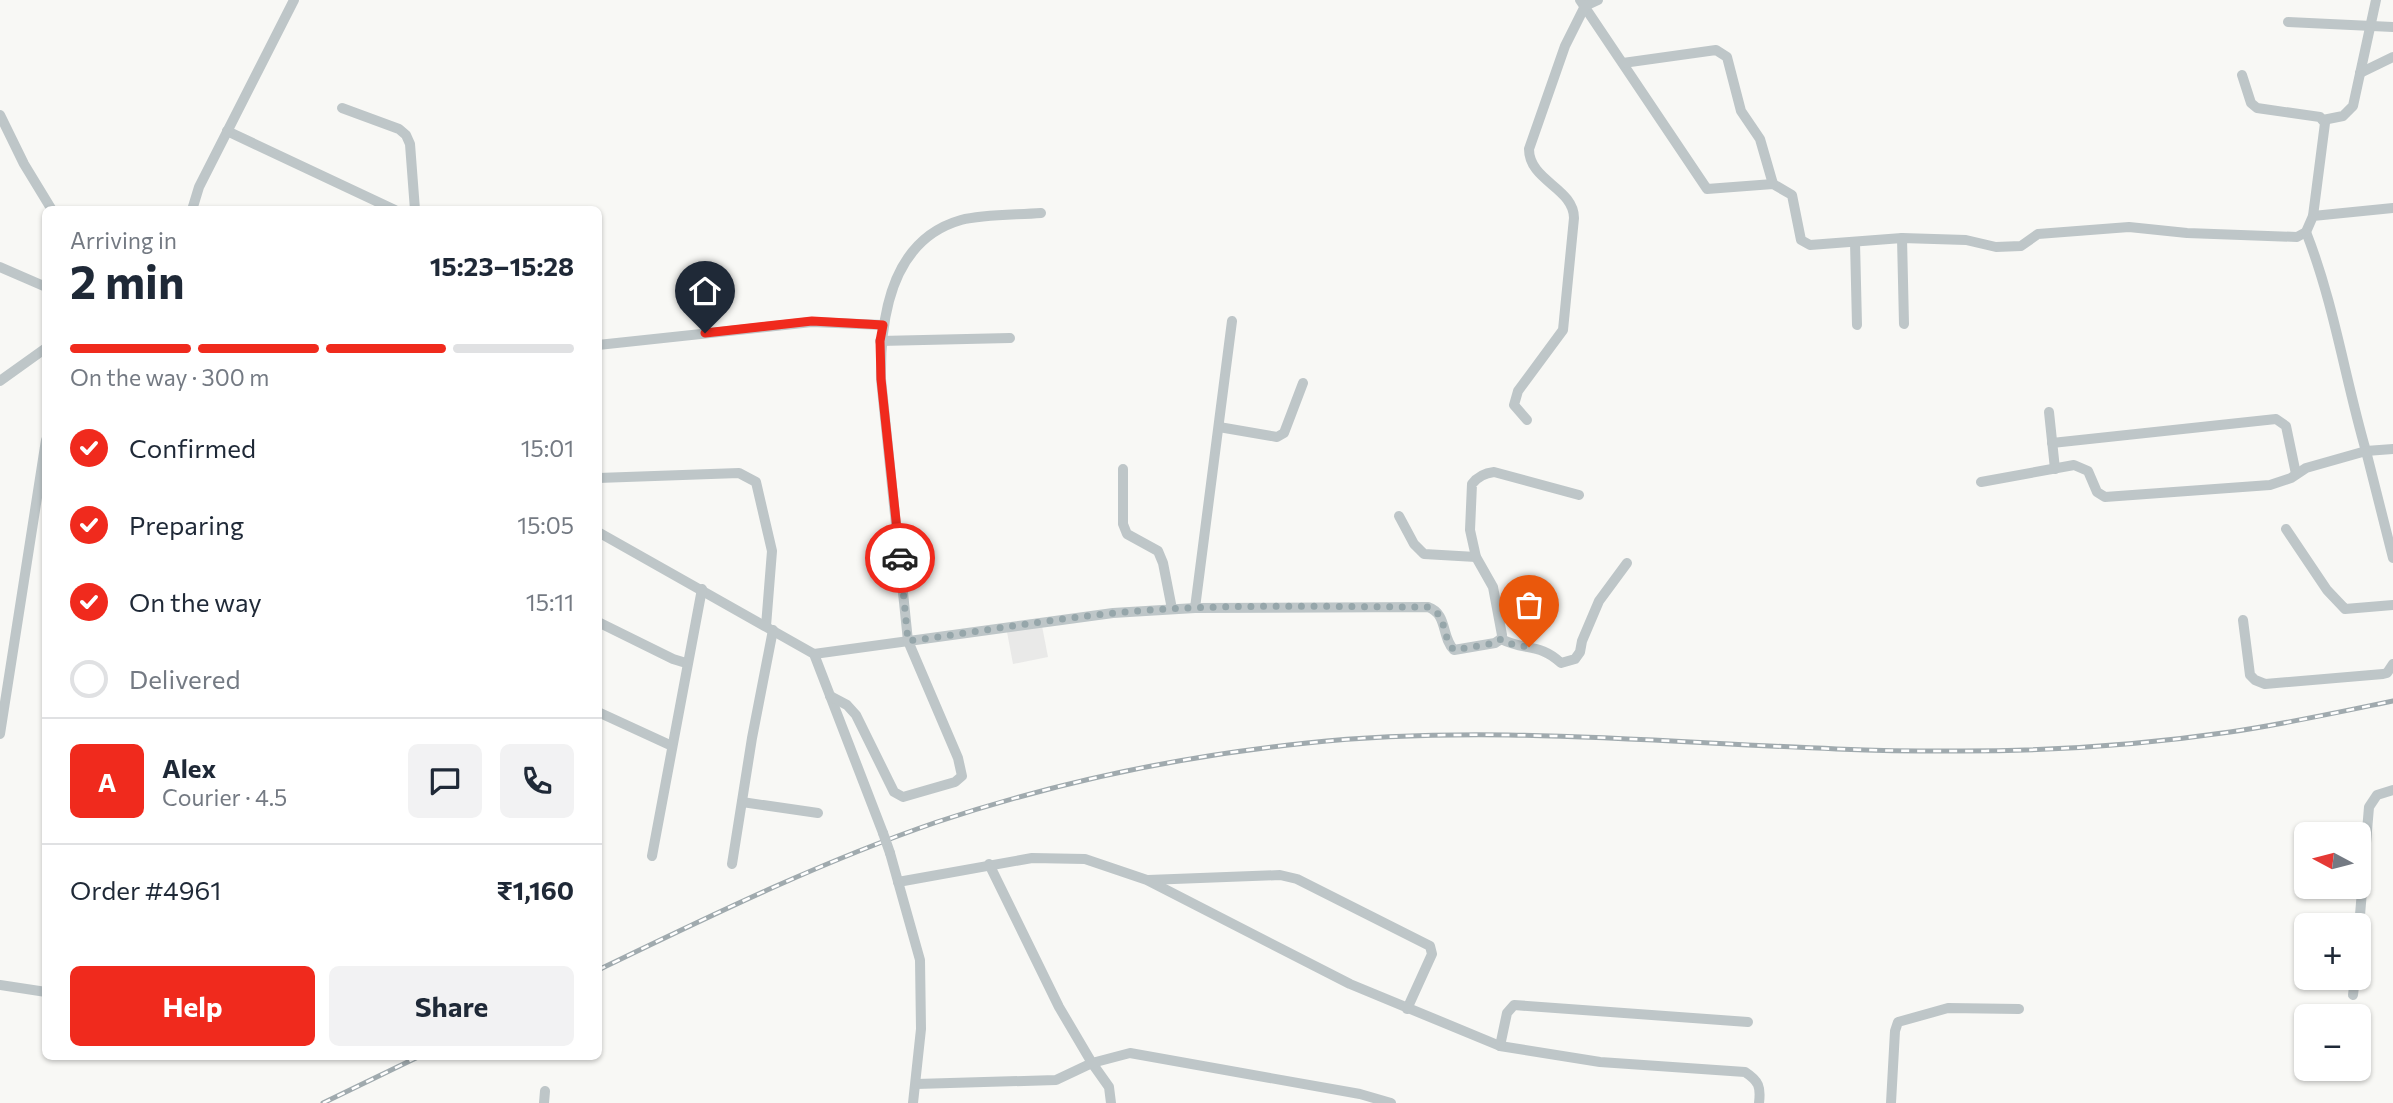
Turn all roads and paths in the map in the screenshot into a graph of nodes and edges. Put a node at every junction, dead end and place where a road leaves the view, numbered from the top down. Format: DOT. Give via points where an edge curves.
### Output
graph roads {
  1 [pos="294,0"];
  2 [pos="1598,0"];
  3 [pos="2376,0"];
  4 [pos="1583,3"];
  5 [pos="2288,22"];
  6 [pos="2370,26"];
  7 [pos="2393,27"];
  8 [pos="2393,57"];
  9 [pos="1623,63"];
  10 [pos="2360,73"];
  11 [pos="2242,75"];
  12 [pos="342,108"];
  13 [pos="0,115"];
  14 [pos="2323,120"];
  15 [pos="227,131"];
  16 [pos="1773,184"];
  17 [pos="50,206"];
  18 [pos="193,206"];
  19 [pos="386,206"];
  20 [pos="415,206"];
  21 [pos="2393,208"];
  22 [pos="1041,213"];
  23 [pos="2314,216"];
  24 [pos="2306,233"];
  25 [pos="1902,238"];
  26 [pos="1855,242"];
  27 [pos="0,267"];
  28 [pos="42,285"];
  29 [pos="1231,321"];
  30 [pos="1857,324"];
  31 [pos="1904,324"];
  32 [pos="883,325"];
  33 [pos="1010,338"];
  34 [pos="880,341"];
  35 [pos="602,345"];
  36 [pos="42,351"];
  37 [pos="0,382"];
  38 [pos="1303,383"];
  39 [pos="2049,412"];
  40 [pos="1527,420"];
  41 [pos="1219,427"];
  42 [pos="2052,443"];
  43 [pos="2393,449"];
  44 [pos="2366,451"];
  45 [pos="42,464"];
  46 [pos="1124,468"];
  47 [pos="2055,469"];
  48 [pos="2297,474"];
  49 [pos="602,478"];
  50 [pos="1981,482"];
  51 [pos="1579,495"];
  52 [pos="1399,516"];
  53 [pos="2286,529"];
  54 [pos="602,534"];
  55 [pos="1476,557"];
  56 [pos="2393,558"];
  57 [pos="1627,563"];
  58 [pos="702,589"];
  59 [pos="2393,605"];
  60 [pos="1195,608"];
  61 [pos="1172,609"];
  62 [pos="2242,620"];
  63 [pos="602,624"];
  64 [pos="769,628"];
  65 [pos="1501,639"];
  66 [pos="908,641"];
  67 [pos="814,654"];
  68 [pos="686,663"];
  69 [pos="2393,664"];
  70 [pos="830,696"];
  71 [pos="3,700"];
  72 [pos="602,714"];
  73 [pos="0,734"];
  74 [pos="672,746"];
  75 [pos="2393,790"];
  76 [pos="742,802"];
  77 [pos="818,813"];
  78 [pos="652,856"];
  79 [pos="732,864"];
  80 [pos="989,864"];
  81 [pos="1147,880"];
  82 [pos="898,882"];
  83 [pos="2360,913"];
  84 [pos="0,985"];
  85 [pos="2354,990"];
  86 [pos="42,991"];
  87 [pos="2353,995"];
  88 [pos="1407,1009"];
  89 [pos="2019,1009"];
  90 [pos="1748,1022"];
  91 [pos="1500,1046"];
  92 [pos="1091,1063"];
  93 [pos="916,1084"];
  94 [pos="545,1091"];
  95 [pos="544,1103"];
  96 [pos="914,1103"];
  97 [pos="1111,1103"];
  98 [pos="1391,1103"];
  99 [pos="1759,1103"];
  100 [pos="1891,1103"];
  1 -- 15 [label="street"];
  2 -- 4 [label="street"];
  3 -- 6 [label="street"];
  4 -- 9 [label="street"];
  4 -- 40 [label="street" via="1529,149 1533,167 1571,203 1574,218 1563,330 1518,391 1514,405"];
  5 -- 6 [label="street"];
  6 -- 7 [label="street"];
  6 -- 10 [label="street"];
  8 -- 10 [label="street"];
  9 -- 16 [label="street" via="1707,189"];
  9 -- 16 [label="street" via="1723,52 1741,111 1760,139"];
  10 -- 14 [label="street" via="2348,114"];
  11 -- 14 [label="street" via="2257,108"];
  12 -- 20 [label="street" via="406,135"];
  13 -- 17 [label="street"];
  14 -- 23 [label="street"];
  15 -- 18 [label="street"];
  15 -- 19 [label="street"];
  16 -- 26 [label="street" via="1792,195 1801,240 1810,245"];
  21 -- 23 [label="street"];
  22 -- 32 [label="street" via="962,220 923,240 902,264"];
  23 -- 24 [label="street"];
  24 -- 25 [label="street" via="2187,233 2129,227 2038,234 2021,246 1996,247 1966,240"];
  24 -- 44 [label="street" via="2322,272"];
  25 -- 26 [label="street"];
  25 -- 31 [label="street"];
  26 -- 30 [label="street"];
  27 -- 28 [label="street"];
  29 -- 41 [label="street"];
  32 -- 34 [label="street"];
  32 -- 35 [label="street" via="812,321"];
  33 -- 34 [label="street"];
  34 -- 66 [label="street"];
  36 -- 37 [label="street"];
  38 -- 41 [label="street" via="1284,433 1271,437"];
  39 -- 42 [label="street"];
  41 -- 60 [label="street"];
  42 -- 47 [label="street"];
  42 -- 48 [label="street" via="2276,419 2286,426"];
  43 -- 44 [label="street"];
  44 -- 48 [label="street"];
  44 -- 56 [label="street"];
  45 -- 71 [label="street"];
  46 -- 61 [label="street" via="1123,524 1127,534 1158,551"];
  47 -- 48 [label="street" via="2074,466 2088,471 2097,492 2105,497 2270,485"];
  47 -- 50 [label="street"];
  49 -- 64 [label="street" via="739,473 756,482 772,551"];
  51 -- 55 [label="street" via="1494,472 1476,479 1470,530"];
  52 -- 55 [label="street" via="1424,554"];
  53 -- 59 [label="street" via="2345,609"];
  54 -- 58 [label="street"];
  55 -- 65 [label="street" via="1493,587"];
  57 -- 65 [label="street" via="1599,601 1575,659 1561,663 1544,649"];
  58 -- 64 [label="street"];
  58 -- 68 [label="street"];
  60 -- 61 [label="street"];
  60 -- 65 [label="street" via="1428,607 1441,618 1454,650"];
  61 -- 66 [label="street"];
  62 -- 69 [label="street" via="2250,675 2265,684 2383,674"];
  63 -- 68 [label="street"];
  64 -- 67 [label="street"];
  64 -- 76 [label="street"];
  66 -- 67 [label="street"];
  66 -- 70 [label="street" via="962,769 955,782 903,797 894,792 856,715"];
  67 -- 70 [label="street"];
  68 -- 74 [label="street"];
  70 -- 82 [label="street, bridge"];
  71 -- 73 [label="street"];
  72 -- 74 [label="street"];
  74 -- 78 [label="street"];
  75 -- 83 [label="street" via="2377,795 2369,807"];
  76 -- 77 [label="street"];
  76 -- 79 [label="street"];
  80 -- 81 [label="street" via="1032,858 1085,859"];
  80 -- 82 [label="street"];
  80 -- 92 [label="street"];
  81 -- 88 [label="street"];
  81 -- 88 [label="street" via="1269,875 1297,879 1430,946 1432,954"];
  82 -- 93 [label="street" via="920,960"];
  84 -- 86 [label="street"];
  85 -- 87 [label="street"];
  88 -- 91 [label="street"];
  89 -- 100 [label="street" via="1948,1008 1898,1023"];
  90 -- 91 [label="street" via="1514,1005 1507,1013"];
  91 -- 99 [label="street" via="1600,1062 1745,1072 1761,1088"];
  92 -- 93 [label="street" via="1056,1080"];
  92 -- 97 [label="street" via="1109,1087"];
  92 -- 98 [label="street" via="1143,1055"];
  93 -- 96 [label="street"];
  94 -- 95 [label="street"];
}
